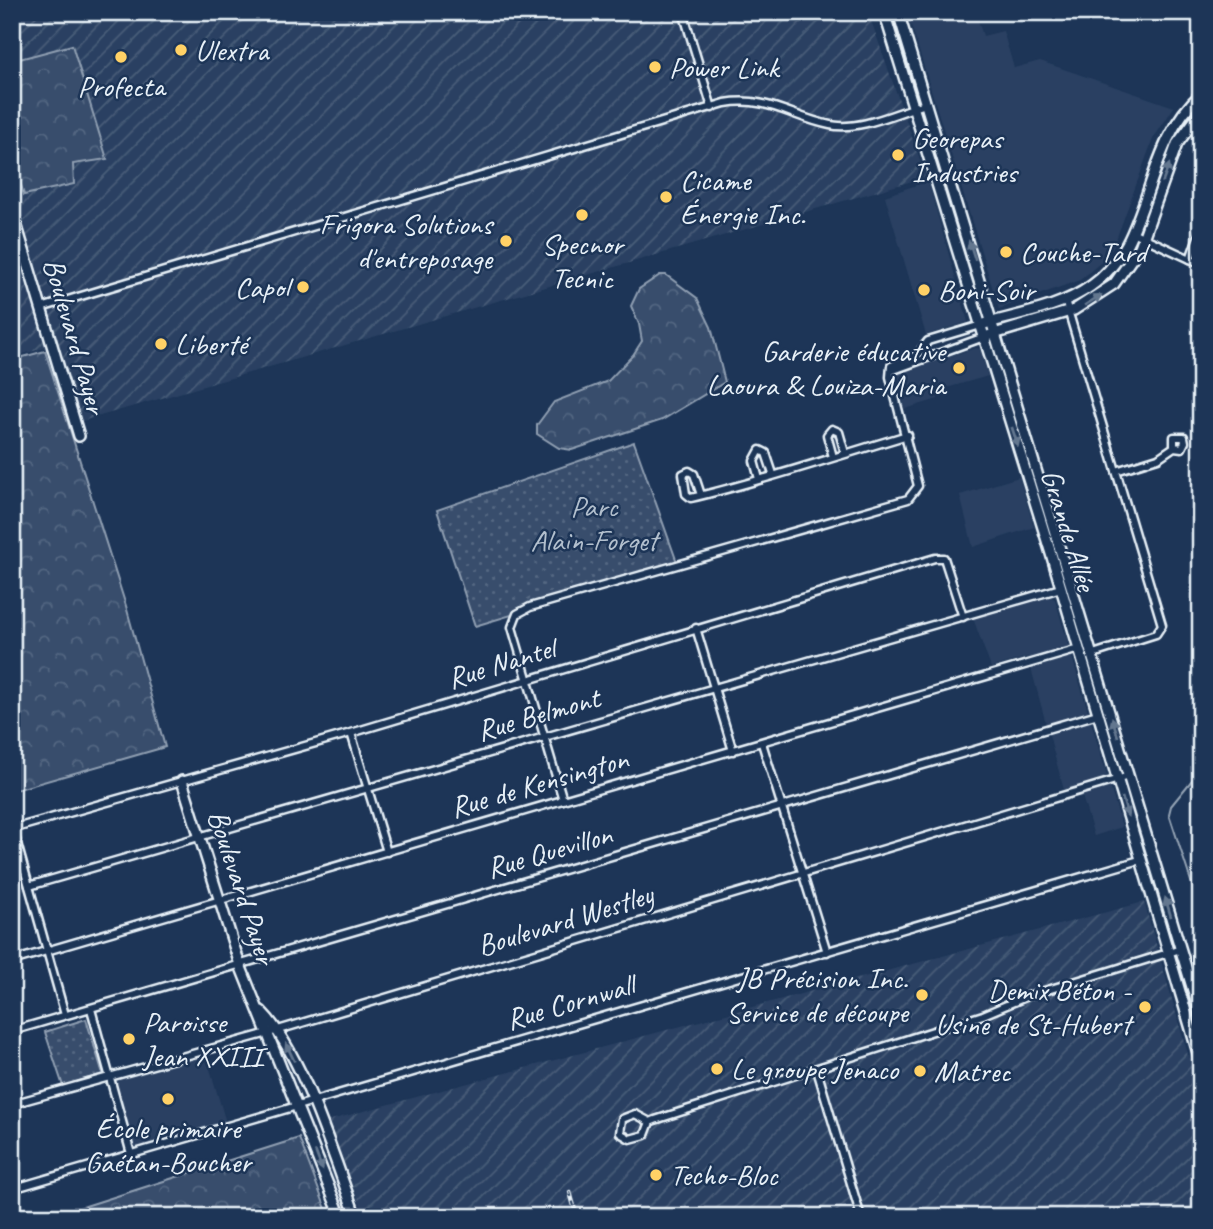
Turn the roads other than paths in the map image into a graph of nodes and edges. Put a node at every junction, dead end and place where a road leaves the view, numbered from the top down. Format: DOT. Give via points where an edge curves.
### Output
graph roads {
  1 [pos="683,12"];
  2 [pos="884,12"];
  3 [pos="898,12"];
  4 [pos="1201,94"];
  5 [pos="926,104"];
  6 [pos="913,107"];
  7 [pos="712,108"];
  8 [pos="1201,111"];
  9 [pos="12,210"];
  10 [pos="1201,229"];
  11 [pos="1132,232"];
  12 [pos="1143,237"];
  13 [pos="1190,258"];
  14 [pos="1201,264"];
  15 [pos="1065,300"];
  16 [pos="41,307"];
  17 [pos="1069,312"];
  18 [pos="993,321"];
  19 [pos="981,325"];
  20 [pos="997,333"];
  21 [pos="984,337"];
  22 [pos="891,373"];
  23 [pos="908,435"];
  24 [pos="79,436"];
  25 [pos="1174,446"];
  26 [pos="845,453"];
  27 [pos="833,457"];
  28 [pos="1116,471"];
  29 [pos="774,474"];
  30 [pos="759,479"];
  31 [pos="701,495"];
  32 [pos="1061,588"];
  33 [pos="962,617"];
  34 [pos="696,628"];
  35 [pos="1079,649"];
  36 [pos="1093,654"];
  37 [pos="527,679"];
  38 [pos="713,689"];
  39 [pos="1098,714"];
  40 [pos="351,733"];
  41 [pos="544,735"];
  42 [pos="762,743"];
  43 [pos="733,751"];
  44 [pos="1129,776"];
  45 [pos="1116,780"];
  46 [pos="182,781"];
  47 [pos="367,788"];
  48 [pos="563,800"];
  49 [pos="782,806"];
  50 [pos="13,829"];
  51 [pos="200,839"];
  52 [pos="387,852"];
  53 [pos="1140,860"];
  54 [pos="802,873"];
  55 [pos="29,887"];
  56 [pos="217,901"];
  57 [pos="1181,949"];
  58 [pos="47,951"];
  59 [pos="827,952"];
  60 [pos="1168,953"];
  61 [pos="12,961"];
  62 [pos="240,965"];
  63 [pos="258,1007"];
  64 [pos="91,1009"];
  65 [pos="65,1015"];
  66 [pos="1201,1017"];
  67 [pos="279,1028"];
  68 [pos="12,1031"];
  69 [pos="268,1033"];
  70 [pos="1201,1063"];
  71 [pos="817,1070"];
  72 [pos="111,1074"];
  73 [pos="311,1101"];
  74 [pos="12,1104"];
  75 [pos="298,1105"];
  76 [pos="650,1122"];
  77 [pos="131,1154"];
  78 [pos="12,1189"];
  79 [pos="341,1217"];
  80 [pos="356,1217"];
  81 [pos="861,1217"];
  1 -- 7 [label="street"];
  2 -- 6 [label="main road, Grande Allée"];
  3 -- 5 [label="main road, Grande Allée"];
  4 -- 11 [label="main road" via="1168,134"];
  5 -- 6 [label="street"];
  18 -- 5 [label="main road, Grande Allée, one-way"];
  6 -- 7 [label="street" via="844,125 762,101 736,101"];
  6 -- 19 [label="main road, Grande Allée"];
  7 -- 16 [label="street"];
  12 -- 8 [label="main road, one-way" via="1174,150"];
  9 -- 16 [label="main road, Boulevard Payer"];
  10 -- 13 [label="street"];
  11 -- 12 [label="street"];
  11 -- 15 [label="main road" via="1105,275"];
  12 -- 13 [label="street"];
  17 -- 12 [label="main road, one-way" via="1114,284"];
  13 -- 14 [label="street"];
  15 -- 17 [label="street"];
  15 -- 18 [label="main road"];
  16 -- 24 [label="main road, Boulevard Payer"];
  17 -- 20 [label="main road"];
  17 -- 28 [label="street"];
  18 -- 19 [label="main road"];
  18 -- 20 [label="main road, Grande Allée"];
  19 -- 21 [label="main road, Grande Allée"];
  19 -- 22 [label="street" via="928,341 916,355 894,363"];
  20 -- 21 [label="main road"];
  20 -- 36 [label="main road, Grande Allée"];
  21 -- 22 [label="street" via="898,366"];
  21 -- 32 [label="main road, Grande Allée, one-way"];
  22 -- 23 [label="street"];
  23 -- 26 [label="street"];
  23 -- 37 [label="street" via="918,486 908,499 517,614 512,627"];
  25 -- 28 [label="street" via="1156,459"];
  26 -- 27 [label="street"];
  26 -- 27 [label="street" via="839,433 832,429 827,435"];
  27 -- 29 [label="street"];
  28 -- 36 [label="street" via="1162,628"];
  29 -- 30 [label="street"];
  29 -- 30 [label="street" via="766,453 760,450 754,461"];
  30 -- 31 [label="street"];
  32 -- 33 [label="street, Rue Belmont"];
  32 -- 35 [label="main road, Grande Allée"];
  33 -- 34 [label="street, Rue Nantel" via="944,558 935,558"];
  33 -- 38 [label="street, Rue Belmont"];
  34 -- 37 [label="street, Rue Nantel"];
  34 -- 38 [label="street"];
  35 -- 39 [label="main road, Grande Allée"];
  35 -- 42 [label="street, Rue de Kensington"];
  44 -- 36 [label="main road, Grande Allée, one-way"];
  37 -- 40 [label="street, Rue Nantel"];
  37 -- 41 [label="street"];
  38 -- 41 [label="street, Rue Belmont"];
  38 -- 43 [label="street"];
  39 -- 45 [label="main road, Grande Allée"];
  39 -- 49 [label="street, Rue Quevillon"];
  40 -- 46 [label="street, Rue Nantel"];
  40 -- 47 [label="street"];
  41 -- 47 [label="street, Rue Belmont"];
  41 -- 48 [label="street"];
  42 -- 43 [label="street, Rue de Kensington"];
  42 -- 49 [label="street"];
  43 -- 48 [label="street, Rue de Kensington"];
  44 -- 45 [label="street, Boulevard Westley"];
  57 -- 44 [label="main road, Grande Allée, one-way"];
  45 -- 53 [label="main road, Grande Allée, one-way"];
  45 -- 54 [label="street, Boulevard Westley"];
  46 -- 50 [label="street, Rue Nantel"];
  46 -- 51 [label="main road, Boulevard Payer"];
  47 -- 51 [label="street, Rue Belmont"];
  47 -- 52 [label="street"];
  48 -- 52 [label="street, Rue de Kensington"];
  49 -- 54 [label="street"];
  49 -- 62 [label="street, Rue Quevillon"];
  50 -- 55 [label="street"];
  51 -- 55 [label="street, Rue Belmont"];
  51 -- 56 [label="main road, Boulevard Payer"];
  52 -- 56 [label="street, Rue de Kensington"];
  53 -- 59 [label="street, Rue Cornwall"];
  53 -- 60 [label="main road, Grande Allée"];
  54 -- 59 [label="street"];
  54 -- 67 [label="street, Boulevard Westley"];
  55 -- 58 [label="street"];
  56 -- 58 [label="street, Rue de Kensington"];
  56 -- 62 [label="main road, Boulevard Payer"];
  57 -- 60 [label="street"];
  57 -- 66 [label="main road, Grande Allée"];
  58 -- 61 [label="street, Rue de Kensington"];
  58 -- 65 [label="street"];
  59 -- 73 [label="street, Rue Cornwall"];
  60 -- 70 [label="main road, Grande Allée"];
  60 -- 71 [label="street"];
  62 -- 63 [label="main road, Boulevard Payer"];
  62 -- 64 [label="street, Rue Quevillon"];
  63 -- 67 [label="main road, Boulevard Payer"];
  63 -- 69 [label="main road, Boulevard Payer"];
  64 -- 65 [label="street, Rue Quevillon"];
  64 -- 72 [label="street"];
  65 -- 68 [label="street, Rue Quevillon"];
  67 -- 69 [label="street, Boulevard Westley"];
  73 -- 67 [label="main road, Boulevard Payer, one-way"];
  69 -- 72 [label="street, Boulevard Westley"];
  69 -- 75 [label="main road, Boulevard Payer"];
  71 -- 76 [label="street"];
  71 -- 81 [label="street"];
  72 -- 74 [label="street, Boulevard Westley"];
  72 -- 77 [label="street"];
  73 -- 75 [label="street, Rue Cornwall"];
  73 -- 80 [label="main road, Boulevard Payer"];
  75 -- 77 [label="street, Rue Cornwall"];
  75 -- 79 [label="main road, Boulevard Payer, one-way"];
  76 -- 76 [label="street" via="635,1114 622,1119 620,1133 630,1139 645,1135"];
  77 -- 78 [label="street, Rue Cornwall"];
}
